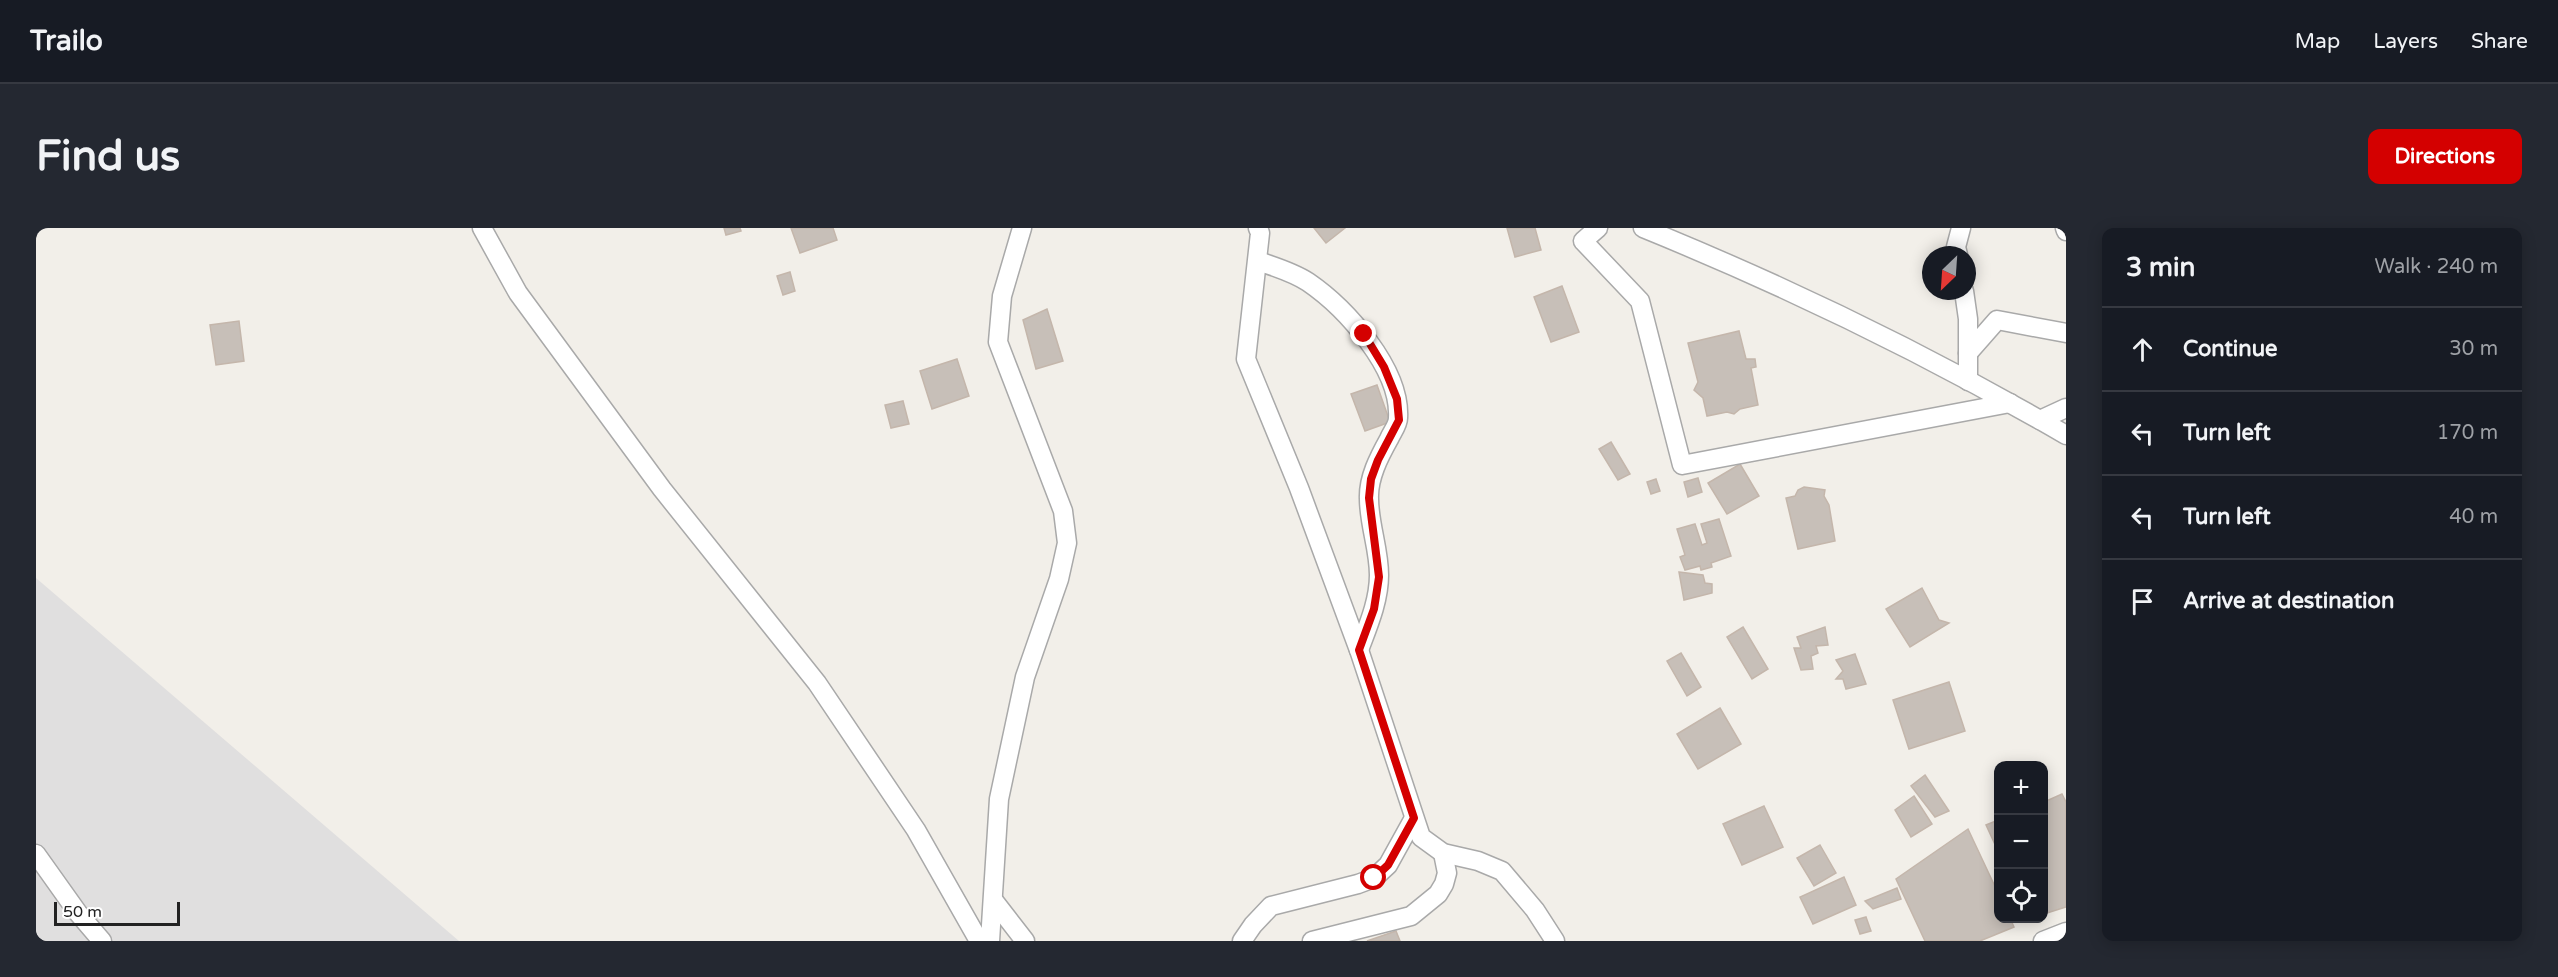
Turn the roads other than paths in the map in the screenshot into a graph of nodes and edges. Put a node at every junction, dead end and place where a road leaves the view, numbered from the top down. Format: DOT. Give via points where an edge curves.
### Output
graph roads {
  1 [pos="482,228"];
  2 [pos="1022,228"];
  3 [pos="1258,228"];
  4 [pos="1598,228"];
  5 [pos="1642,228"];
  6 [pos="1961,228"];
  7 [pos="1674,234"];
  8 [pos="1956,246"];
  9 [pos="1258,261"];
  10 [pos="1965,300"];
  11 [pos="2066,333"];
  12 [pos="1968,353"];
  13 [pos="1968,381"];
  14 [pos="2010,404"];
  15 [pos="2066,408"];
  16 [pos="2040,420"];
  17 [pos="2066,435"];
  18 [pos="1359,650"];
  19 [pos="1414,818"];
  20 [pos="1443,853"];
  21 [pos="36,854"];
  22 [pos="994,901"];
  23 [pos="2066,932"];
  24 [pos="102,941"];
  25 [pos="980,941"];
  26 [pos="990,941"];
  27 [pos="1025,941"];
  28 [pos="1242,941"];
  29 [pos="1312,941"];
  30 [pos="1555,941"];
  31 [pos="2043,941"];
  1 -- 25 [label="street" via="518,293 662,489 817,683 916,830"];
  2 -- 22 [label="street" via="1002,296 998,342 1063,511 1067,543 1059,579 1025,676 999,799"];
  3 -- 9 [label="street"];
  4 -- 14 [label="street" via="1583,241 1640,301 1682,465"];
  5 -- 7 [label="street"];
  6 -- 8 [label="street"];
  7 -- 13 [label="street"];
  9 -- 18 [label="street" via="1246,359"];
  9 -- 18 [label="street" via="1309,283 1352,319 1384,367 1397,399 1399,420 1371,479 1369,498 1379,577 1374,609"];
  10 -- 12 [label="street"];
  11 -- 12 [label="street" via="1997,320"];
  12 -- 13 [label="street"];
  13 -- 14 [label="street"];
  14 -- 16 [label="street"];
  15 -- 16 [label="street"];
  16 -- 17 [label="street"];
  18 -- 19 [label="street"];
  19 -- 20 [label="street" via="1420,837"];
  19 -- 28 [label="street" via="1388,865 1374,878 1270,906"];
  20 -- 29 [label="street" via="1447,873 1444,884 1438,894 1411,916"];
  20 -- 30 [label="street" via="1502,871"];
  21 -- 24 [label="street"];
  22 -- 26 [label="street"];
  22 -- 27 [label="street"];
  23 -- 31 [label="street"];
}
